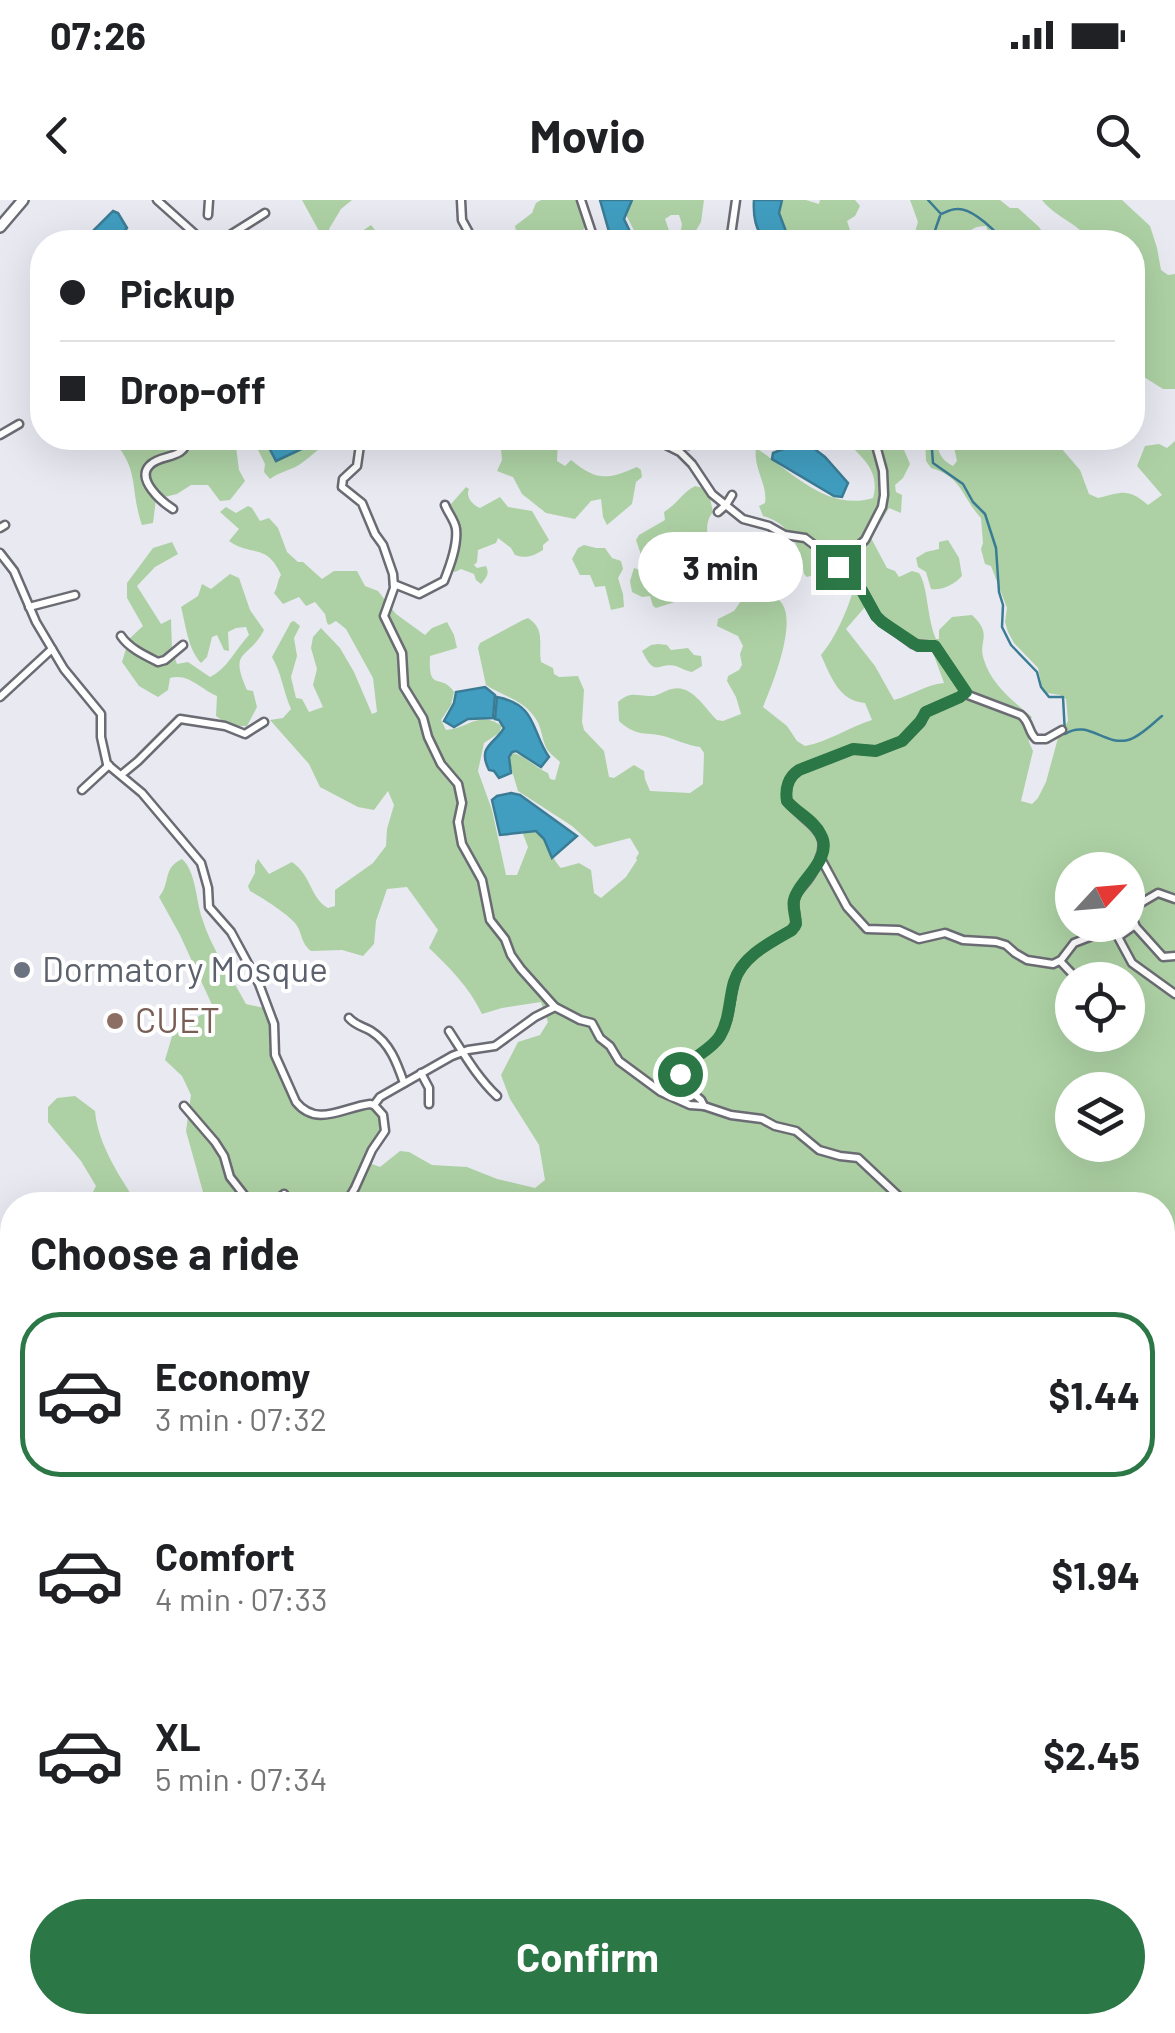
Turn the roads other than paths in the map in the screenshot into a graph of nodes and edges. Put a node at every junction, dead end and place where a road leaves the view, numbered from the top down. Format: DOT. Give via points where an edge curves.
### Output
graph roads {
  1 [pos="23,200"];
  2 [pos="157,200"];
  3 [pos="209,200"];
  4 [pos="461,200"];
  5 [pos="581,200"];
  6 [pos="736,200"];
  7 [pos="265,213"];
  8 [pos="208,215"];
  9 [pos="0,226"];
  10 [pos="191,230"];
  11 [pos="238,230"];
  12 [pos="467,230"];
  13 [pos="592,230"];
  14 [pos="732,230"];
  15 [pos="20,424"];
  16 [pos="0,434"];
  17 [pos="183,450"];
  18 [pos="359,450"];
  19 [pos="676,450"];
  20 [pos="877,450"];
  21 [pos="732,494"];
  22 [pos="445,505"];
  23 [pos="726,505"];
  24 [pos="173,510"];
  25 [pos="718,512"];
  26 [pos="0,553"];
  27 [pos="839,564"];
  28 [pos="394,584"];
  29 [pos="75,595"];
  30 [pos="30,608"];
  31 [pos="121,636"];
  32 [pos="184,645"];
  33 [pos="52,649"];
  34 [pos="966,692"];
  35 [pos="0,696"];
  36 [pos="264,722"];
  37 [pos="1062,730"];
  38 [pos="109,766"];
  39 [pos="121,775"];
  40 [pos="82,790"];
  41 [pos="820,857"];
  42 [pos="1175,899"];
  43 [pos="1145,900"];
  44 [pos="1145,936"];
  45 [pos="1077,942"];
  46 [pos="1120,942"];
  47 [pos="1175,956"];
  48 [pos="1060,962"];
  49 [pos="1055,963"];
  50 [pos="1175,994"];
  51 [pos="555,1007"];
  52 [pos="349,1018"];
  53 [pos="449,1031"];
  54 [pos="463,1052"];
  55 [pos="422,1073"];
  56 [pos="404,1082"];
  57 [pos="497,1096"];
  58 [pos="374,1104"];
  59 [pos="428,1104"];
  60 [pos="184,1106"];
  61 [pos="704,1106"];
  62 [pos="241,1192"];
  63 [pos="352,1192"];
  64 [pos="894,1192"];
  1 -- 9 [label="main road"];
  2 -- 10 [label="street"];
  3 -- 8 [label="street"];
  4 -- 12 [label="street"];
  5 -- 13 [label="street"];
  6 -- 14 [label="street"];
  7 -- 11 [label="street"];
  15 -- 16 [label="street"];
  17 -- 24 [label="street" via="154,462 146,475"];
  18 -- 28 [label="street" via="357,466 342,487 362,503"];
  19 -- 23 [label="street"];
  20 -- 27 [label="street" via="882,507 865,540"];
  21 -- 23 [label="street"];
  22 -- 28 [label="street" via="456,531 444,580 420,594"];
  23 -- 25 [label="street"];
  23 -- 27 [label="street" via="750,522 805,538"];
  26 -- 30 [label="street"];
  27 -- 34 [label="street" via="882,622 918,646 935,646"];
  28 -- 51 [label="street" via="384,616 402,653 404,687 444,770 458,784 462,844 482,880 490,920"];
  29 -- 30 [label="street"];
  30 -- 33 [label="street"];
  31 -- 32 [label="street" via="158,662"];
  33 -- 35 [label="street"];
  33 -- 38 [label="street" via="101,714"];
  34 -- 37 [label="street" via="1021,715 1036,739"];
  34 -- 41 [label="street" via="926,712 902,741 876,751 853,749 792,775 787,801 821,835"];
  36 -- 39 [label="street" via="245,734 180,719"];
  38 -- 39 [label="street"];
  38 -- 40 [label="street"];
  39 -- 58 [label="street" via="201,863 210,907 255,975 274,1024 275,1055 301,1108 329,1116"];
  41 -- 49 [label="street" via="867,929 899,930 918,939 950,933"];
  41 -- 61 [label="street" via="795,896 795,927 741,967 718,1038 682,1070 681,1083"];
  42 -- 43 [label="street" via="1158,893"];
  44 -- 47 [label="street" via="1163,956"];
  45 -- 48 [label="street"];
  46 -- 50 [label="street" via="1128,958"];
  51 -- 54 [label="street" via="495,1046"];
  51 -- 61 [label="street" via="592,1023 619,1061 661,1092"];
  52 -- 56 [label="street" via="386,1044"];
  53 -- 54 [label="street"];
  54 -- 55 [label="street"];
  54 -- 57 [label="street"];
  55 -- 56 [label="street"];
  55 -- 59 [label="street"];
  56 -- 58 [label="street"];
  58 -- 63 [label="street" via="384,1131"];
  60 -- 62 [label="street" via="215,1142"];
  61 -- 64 [label="street" via="796,1130 820,1150 858,1158"];
}
